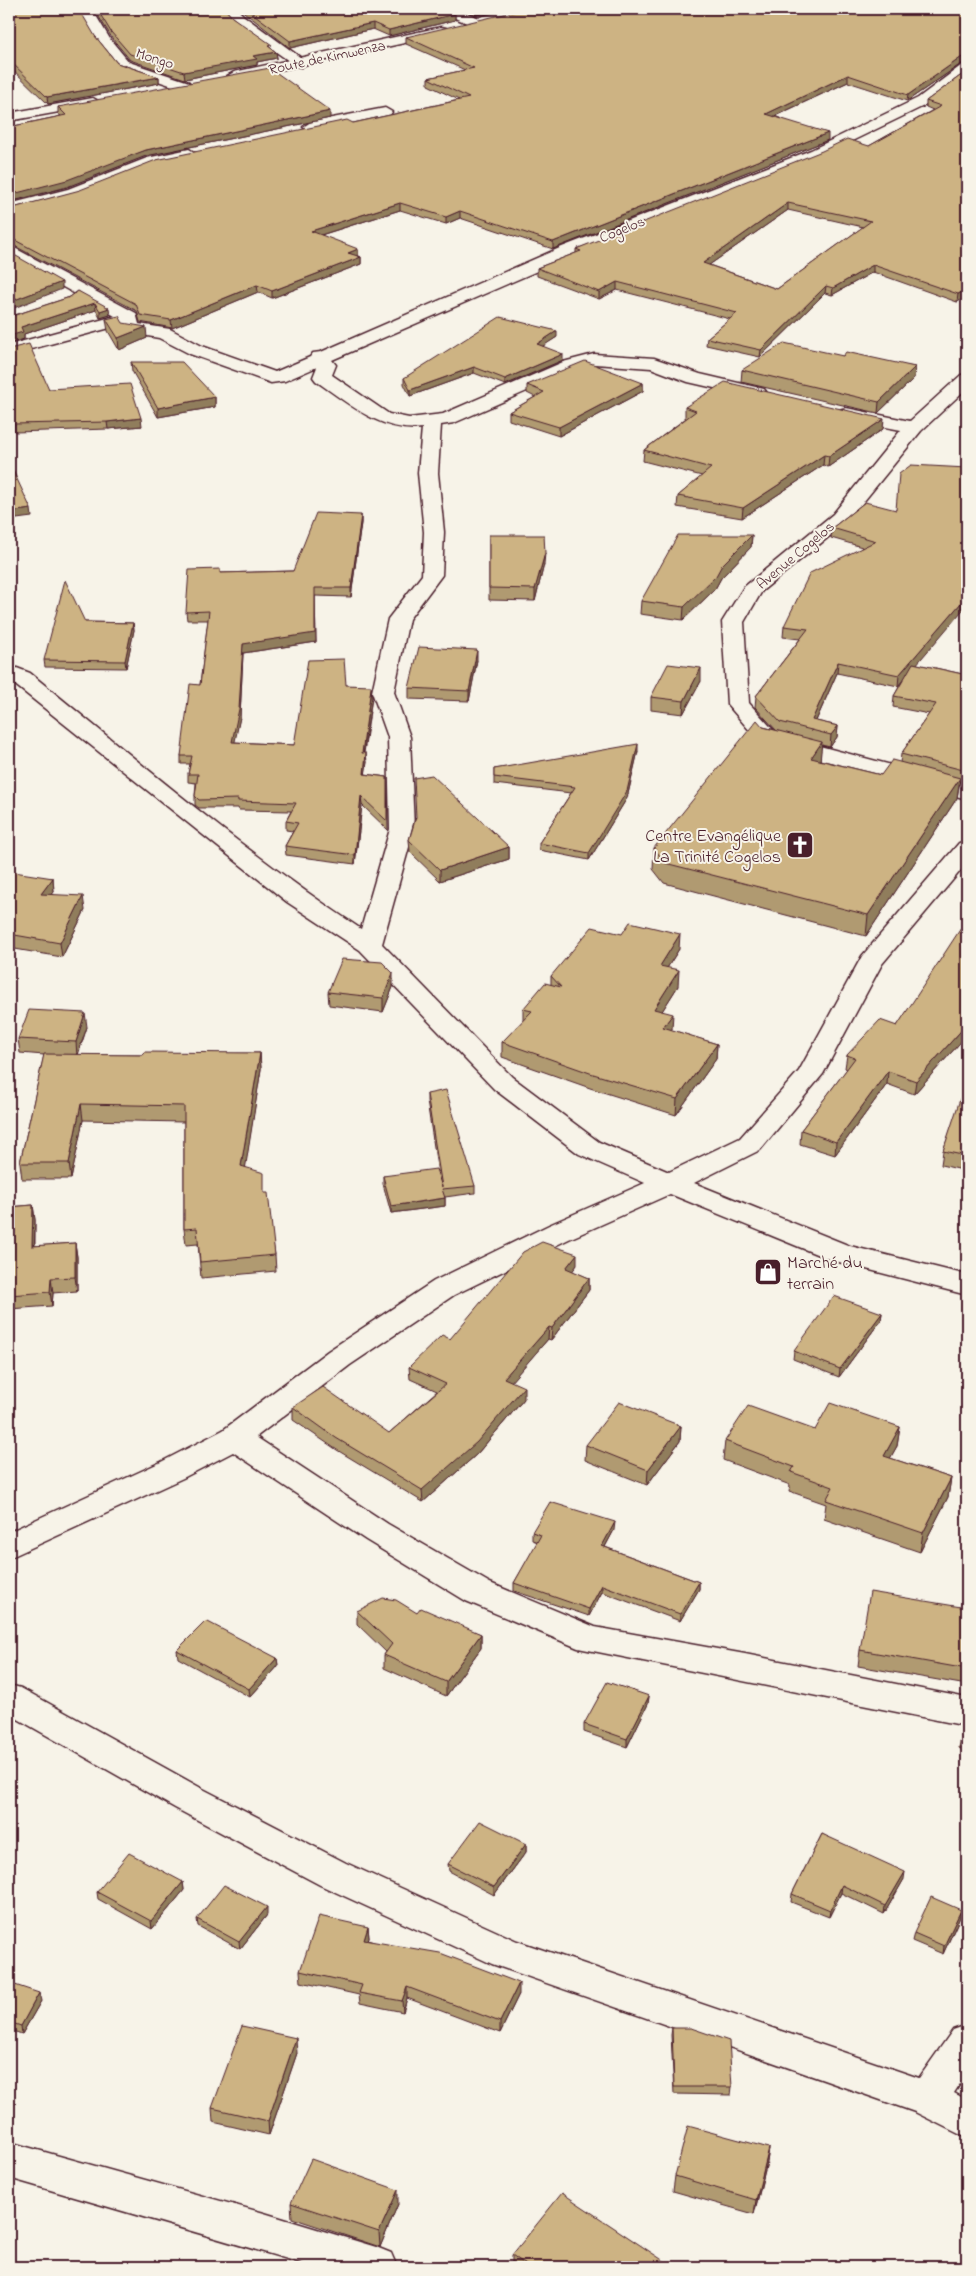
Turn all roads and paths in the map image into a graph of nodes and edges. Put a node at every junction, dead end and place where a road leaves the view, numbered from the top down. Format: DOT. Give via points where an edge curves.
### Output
graph roads {
  1 [pos="85,9"];
  2 [pos="230,9"];
  3 [pos="445,9"];
  4 [pos="525,9"];
  5 [pos="477,22"];
  6 [pos="302,63"];
  7 [pos="967,68"];
  8 [pos="223,78"];
  9 [pos="154,90"];
  10 [pos="106,99"];
  11 [pos="384,112"];
  12 [pos="9,117"];
  13 [pos="298,130"];
  14 [pos="208,150"];
  15 [pos="9,209"];
  16 [pos="9,250"];
  17 [pos="130,317"];
  18 [pos="9,335"];
  19 [pos="17,348"];
  20 [pos="319,357"];
  21 [pos="967,379"];
  22 [pos="772,396"];
  23 [pos="827,409"];
  24 [pos="432,420"];
  25 [pos="914,427"];
  26 [pos="9,671"];
  27 [pos="967,792"];
  28 [pos="967,848"];
  29 [pos="369,945"];
  30 [pos="670,1183"];
  31 [pos="967,1285"];
  32 [pos="234,1438"];
  33 [pos="9,1546"];
  34 [pos="9,1698"];
  35 [pos="967,1712"];
  36 [pos="967,2042"];
  37 [pos="927,2099"];
  38 [pos="967,2120"];
  39 [pos="9,2160"];
  40 [pos="376,2267"];
  1 -- 9 [label="street, Mongo" via="104,41 124,65 189,84"];
  2 -- 6 [label="street" via="239,19"];
  3 -- 5 [label="street"];
  4 -- 5 [label="street, Route de Kimwenza"];
  5 -- 6 [label="street, Route de Kimwenza"];
  6 -- 8 [label="street, Route de Kimwenza"];
  7 -- 20 [label="street, Cogelos" via="923,101 816,153 568,250"];
  10 -- 12 [label="street"];
  11 -- 13 [label="street"];
  14 -- 15 [label="street" via="152,161 74,192"];
  16 -- 17 [label="street" via="71,293"];
  17 -- 19 [label="street"];
  17 -- 20 [label="street, Cogelos" via="130,328 164,333 196,350 271,378"];
  18 -- 19 [label="street"];
  20 -- 24 [label="street" via="327,365 322,377 382,418 409,424"];
  21 -- 25 [label="street, Avenue Cogelos"];
  22 -- 24 [label="street" via="694,378 654,363 594,359 569,366 457,415"];
  23 -- 25 [label="street"];
  24 -- 29 [label="street" via="428,473 434,532 432,575 399,619 384,692 399,737 402,829"];
  25 -- 27 [label="street, Avenue Cogelos" via="840,518 754,587 732,622 738,704 770,740"];
  26 -- 29 [label="street" via="22,678 296,897"];
  28 -- 30 [label="street" via="871,961 810,1074 750,1144"];
  29 -- 30 [label="street" via="503,1083 589,1148"];
  30 -- 31 [label="street" via="841,1253"];
  30 -- 32 [label="street" via="444,1288 339,1358"];
  32 -- 33 [label="street"];
  32 -- 35 [label="street" via="377,1532 478,1592 590,1639"];
  34 -- 37 [label="street" via="333,1874 505,1953"];
  36 -- 37 [label="street"];
  37 -- 38 [label="street"];
  39 -- 40 [label="street"];
}
